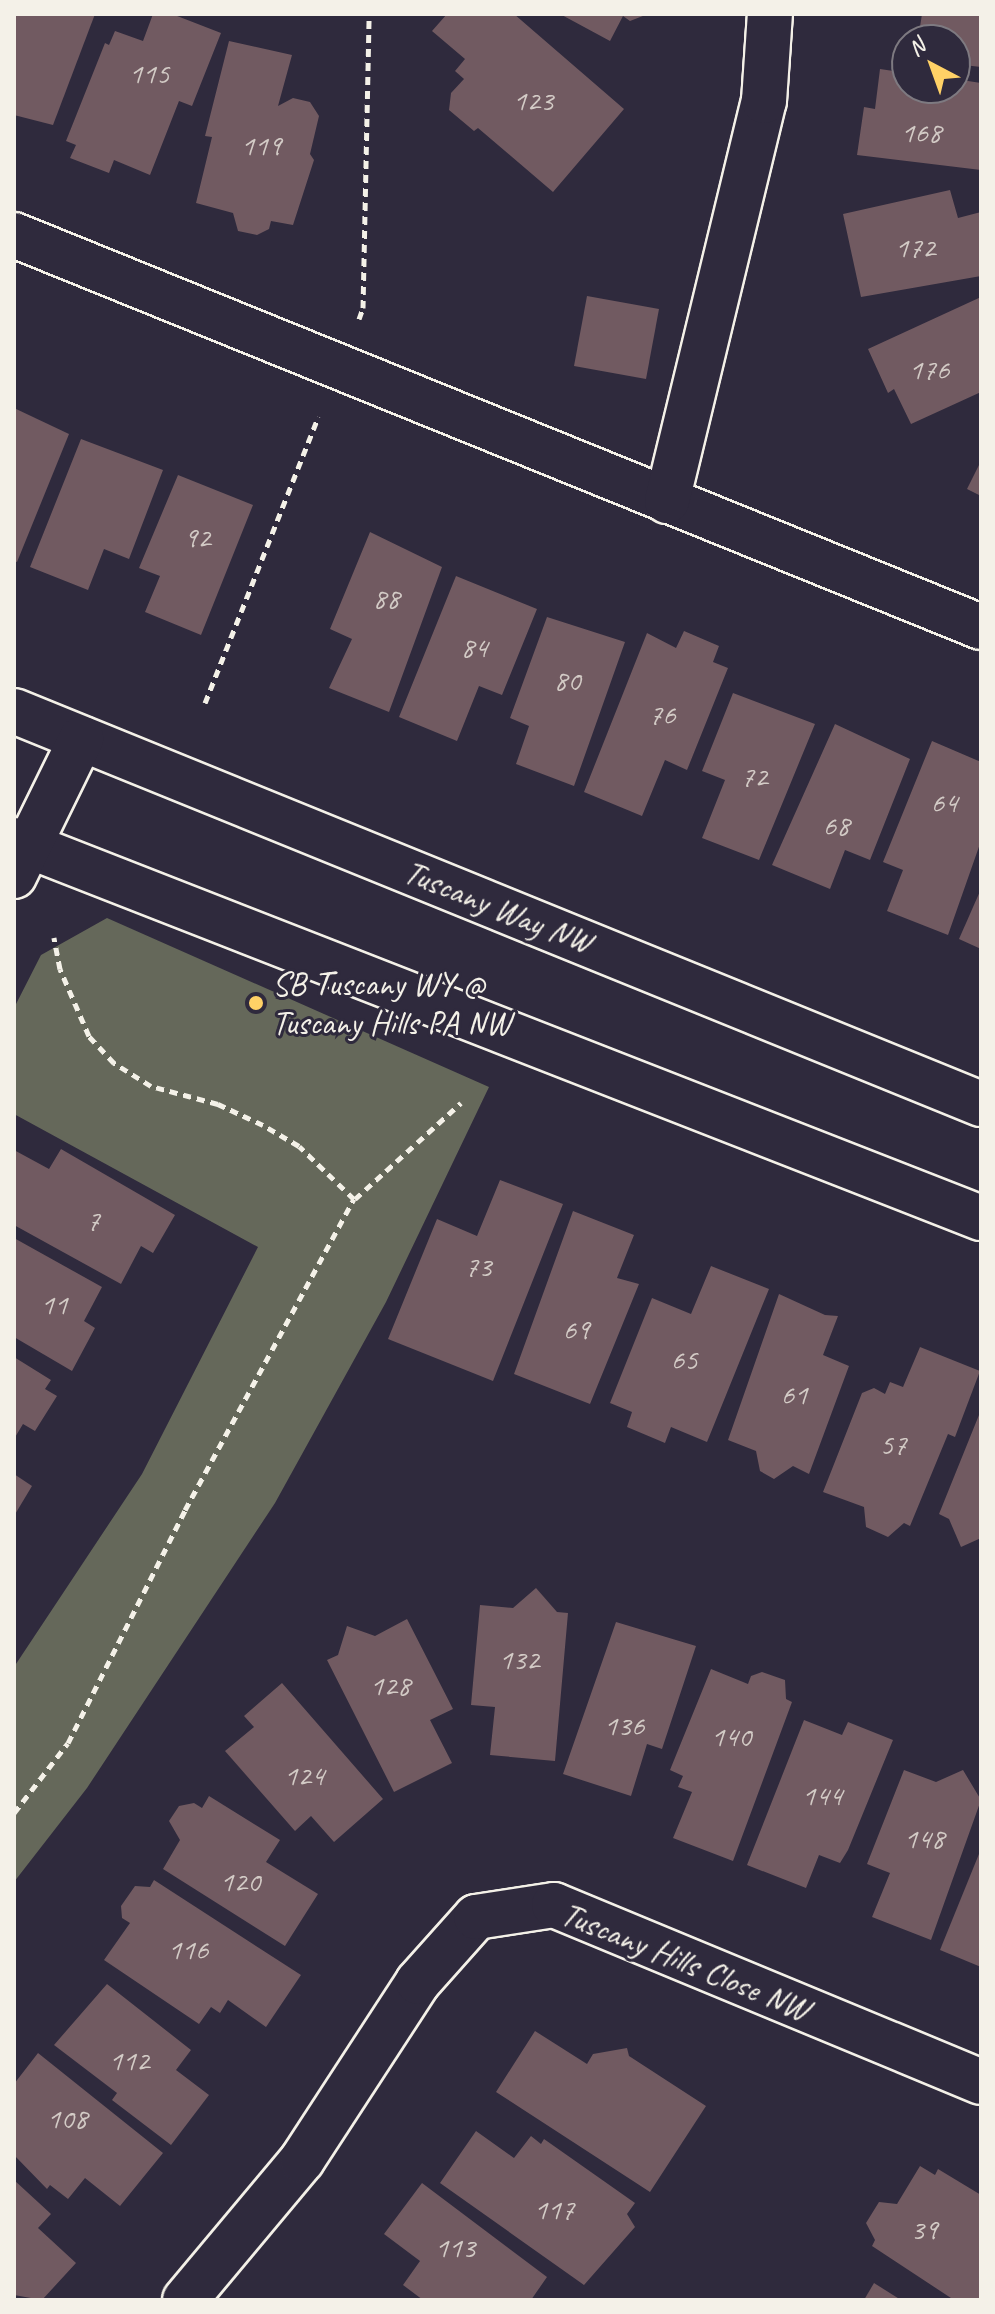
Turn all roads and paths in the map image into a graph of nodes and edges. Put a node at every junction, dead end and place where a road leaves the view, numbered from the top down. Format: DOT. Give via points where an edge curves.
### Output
graph roads {
  1 [pos="770,14"];
  2 [pos="14,235"];
  3 [pos="667,501"];
  4 [pos="981,627"];
  5 [pos="14,711"];
  6 [pos="81,739"];
  7 [pos="19,854"];
  8 [pos="54,938"];
  9 [pos="461,1103"];
  10 [pos="981,1104"];
  11 [pos="354,1199"];
  12 [pos="981,1218"];
  13 [pos="14,1813"];
  14 [pos="981,2082"];
  15 [pos="185,2300"];
  1 -- 3 [label="street" via="764,101"];
  2 -- 3 [label="street"];
  3 -- 4 [label="street"];
  5 -- 6 [label="street, Tuscany Way NW"];
  6 -- 7 [label="street"];
  6 -- 10 [label="street, Tuscany Way NW"];
  7 -- 12 [label="street"];
  8 -- 11 [label="path" via="60,969 89,1036 114,1063 151,1086 218,1104 263,1125 299,1146"];
  9 -- 11 [label="path"];
  11 -- 13 [label="path" via="185,1510 68,1743"];
  14 -- 15 [label="street, Tuscany Hills Close NW" via="554,1905 476,1917 418,1982 302,2160"];
}
